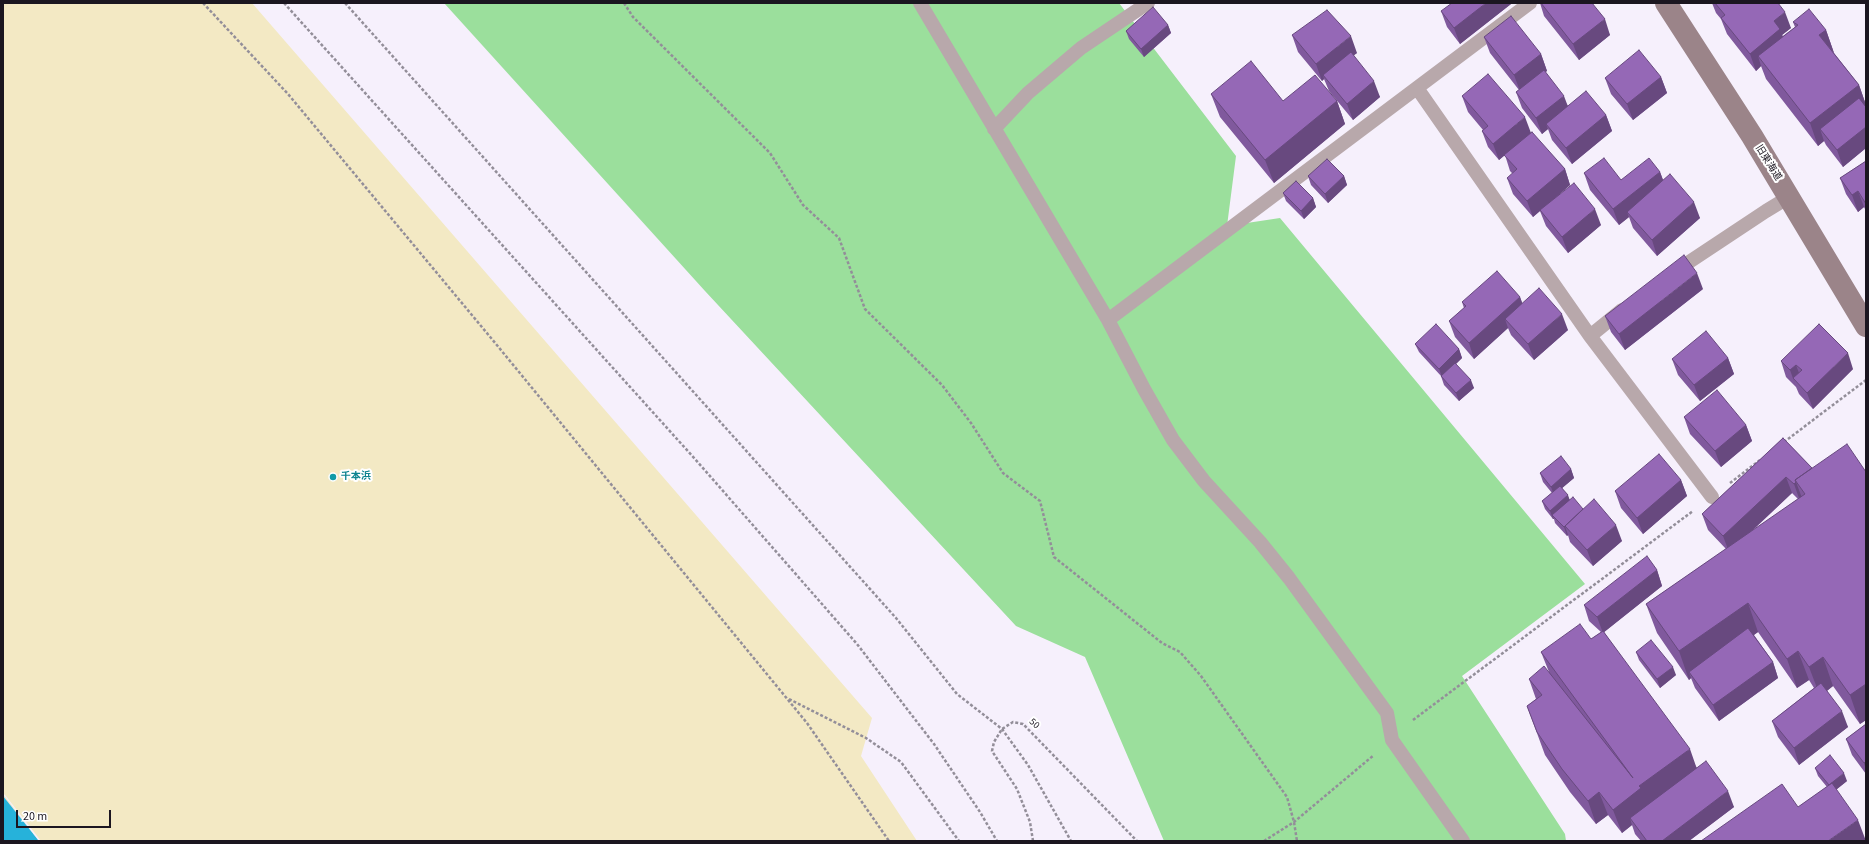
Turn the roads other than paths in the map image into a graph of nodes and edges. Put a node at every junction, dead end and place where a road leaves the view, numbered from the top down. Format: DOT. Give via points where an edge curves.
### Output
graph roads {
  1 [pos="920,3"];
  2 [pos="1148,3"];
  3 [pos="1530,3"];
  4 [pos="1666,3"];
  5 [pos="1418,88"];
  6 [pos="994,130"];
  7 [pos="1789,198"];
  8 [pos="1662,280"];
  9 [pos="1631,303"];
  10 [pos="1108,320"];
  11 [pos="1866,326"];
  12 [pos="1590,336"];
  13 [pos="1712,497"];
  14 [pos="1463,841"];
  1 -- 6 [label="lane"];
  2 -- 6 [label="lane" via="1081,48 1028,93"];
  3 -- 5 [label="lane"];
  4 -- 7 [label="main road, 旧東海道"];
  5 -- 10 [label="lane"];
  5 -- 12 [label="lane"];
  6 -- 10 [label="lane"];
  7 -- 8 [label="lane"];
  7 -- 11 [label="main road, 旧東海道"];
  9 -- 12 [label="lane"];
  10 -- 14 [label="lane" via="1173,440 1204,481 1289,578 1359,674 1387,713 1392,740"];
  12 -- 13 [label="lane"];
}
